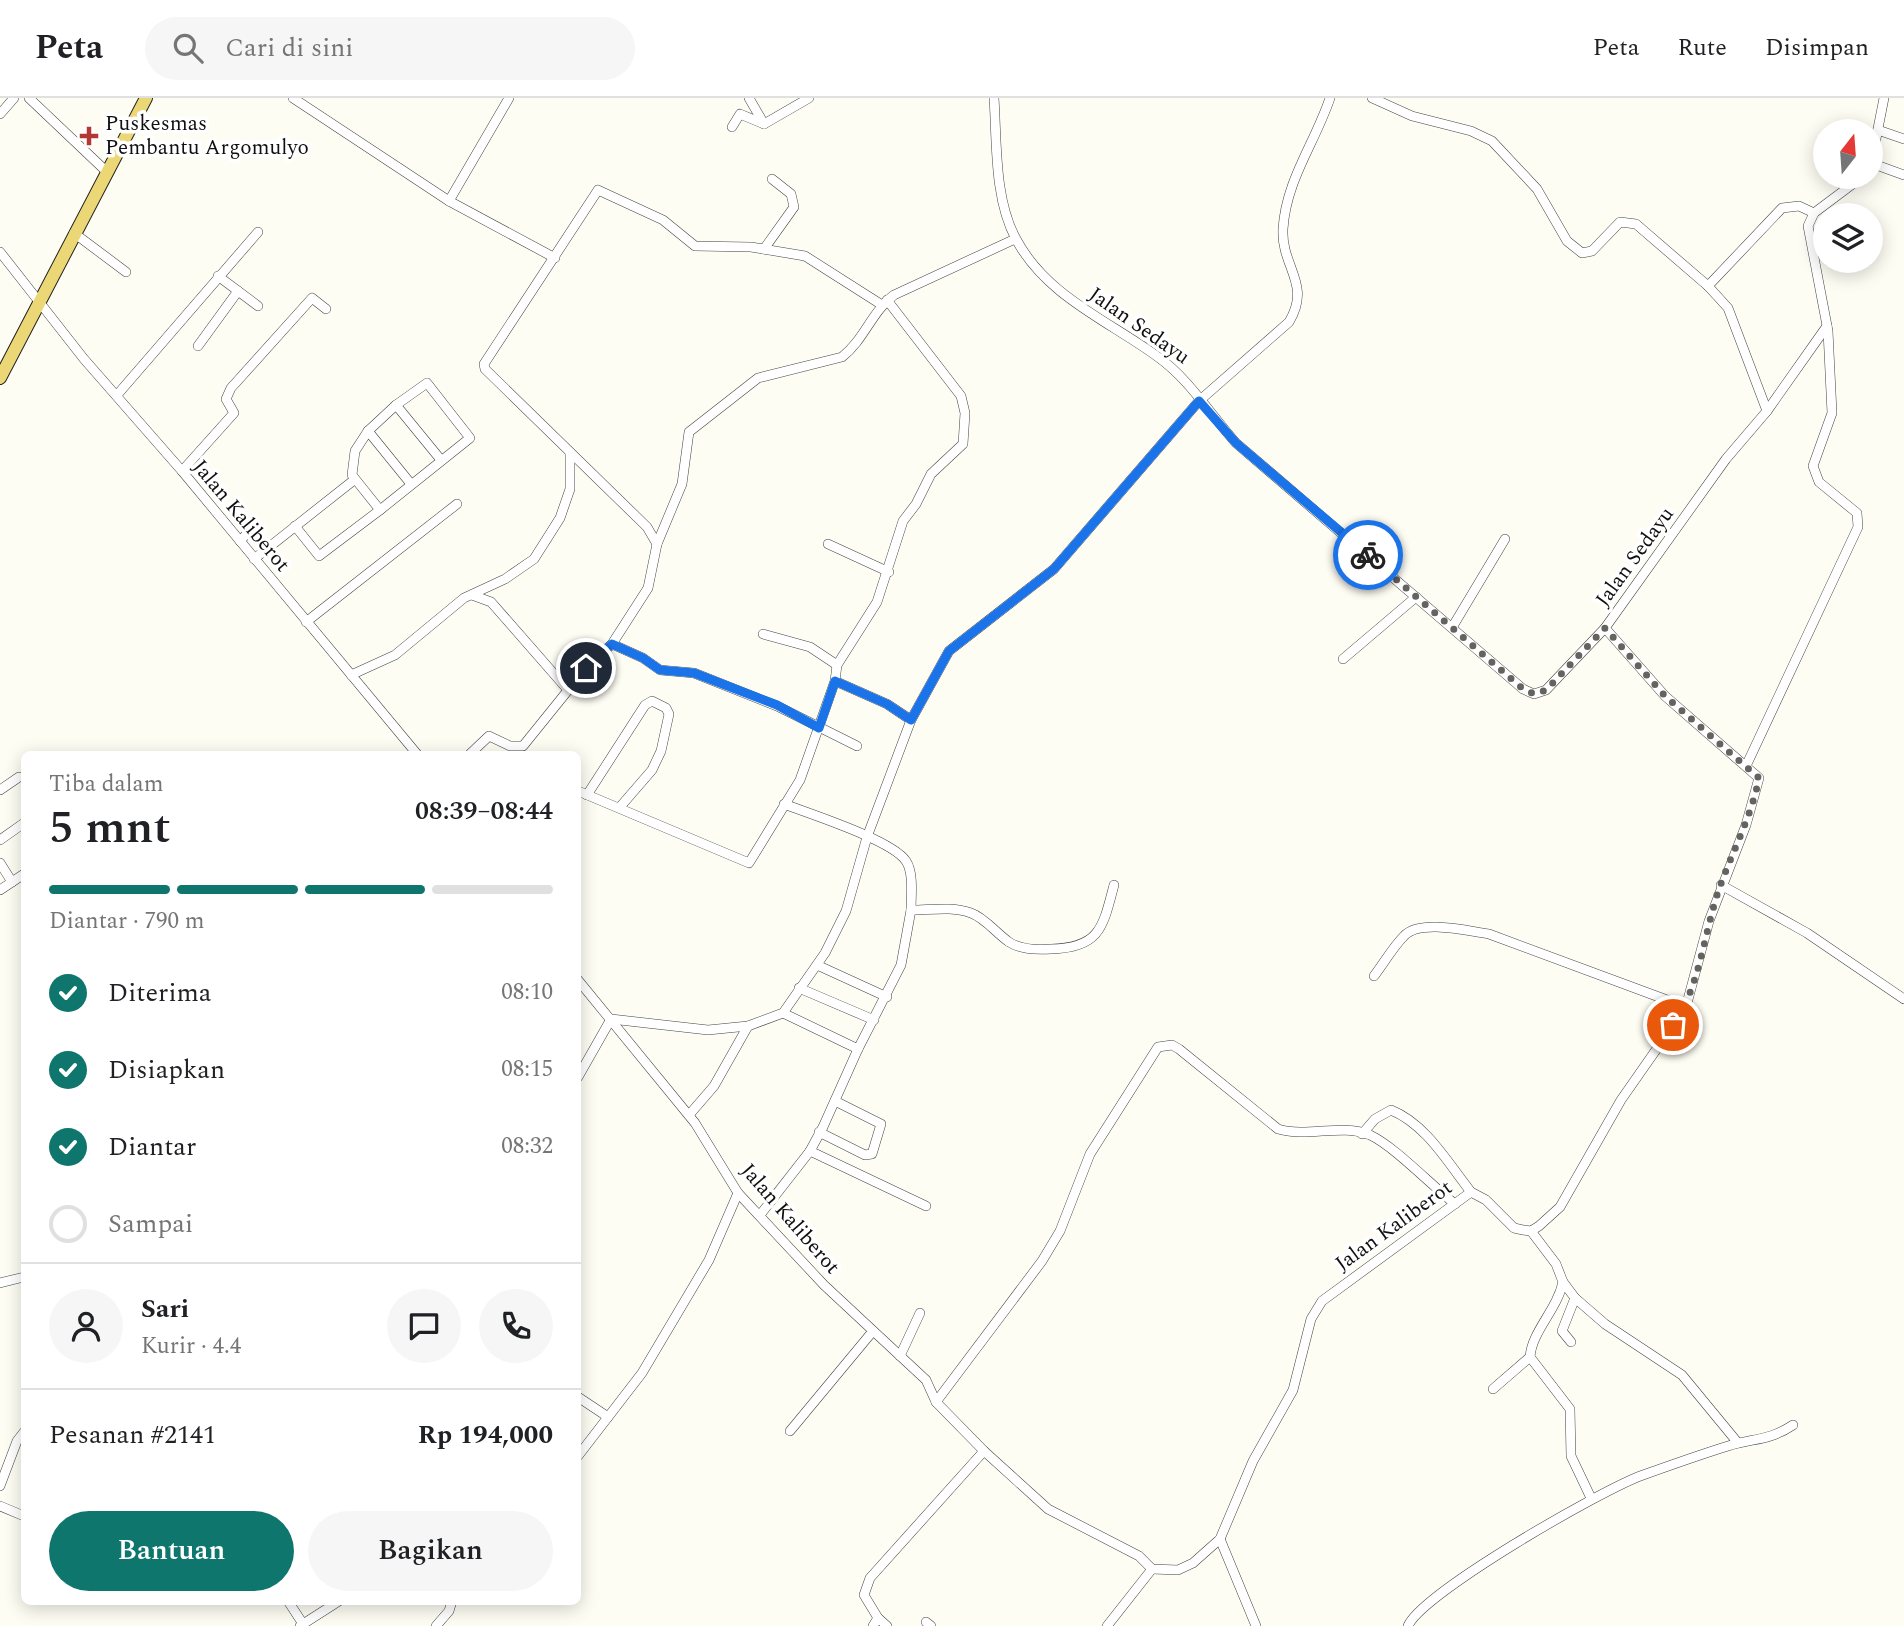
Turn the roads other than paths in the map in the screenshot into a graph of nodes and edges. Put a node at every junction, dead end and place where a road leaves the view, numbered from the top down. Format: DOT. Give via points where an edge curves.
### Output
graph roads {
  1 [pos="14,98"];
  2 [pos="29,98"];
  3 [pos="146,98"];
  4 [pos="293,98"];
  5 [pos="509,98"];
  6 [pos="748,98"];
  7 [pos="809,98"];
  8 [pos="994,98"];
  9 [pos="1330,98"];
  10 [pos="1372,98"];
  11 [pos="1884,98"];
  12 [pos="0,114"];
  13 [pos="740,114"];
  14 [pos="1880,119"];
  15 [pos="764,124"];
  16 [pos="732,127"];
  17 [pos="1883,132"];
  18 [pos="1904,139"];
  19 [pos="1883,167"];
  20 [pos="107,172"];
  21 [pos="1904,175"];
  22 [pos="772,179"];
  23 [pos="1846,189"];
  24 [pos="449,201"];
  25 [pos="1827,203"];
  26 [pos="1813,213"];
  27 [pos="1813,214"];
  28 [pos="258,232"];
  29 [pos="74,233"];
  30 [pos="1015,239"];
  31 [pos="764,249"];
  32 [pos="0,252"];
  33 [pos="555,258"];
  34 [pos="1813,258"];
  35 [pos="126,272"];
  36 [pos="1816,273"];
  37 [pos="218,276"];
  38 [pos="1708,286"];
  39 [pos="238,291"];
  40 [pos="37,301"];
  41 [pos="885,302"];
  42 [pos="258,306"];
  43 [pos="326,309"];
  44 [pos="1827,326"];
  45 [pos="198,346"];
  46 [pos="0,378"];
  47 [pos="117,395"];
  48 [pos="1199,401"];
  49 [pos="396,405"];
  50 [pos="1766,411"];
  51 [pos="368,431"];
  52 [pos="570,454"];
  53 [pos="441,460"];
  54 [pos="182,471"];
  55 [pos="354,480"];
  56 [pos="411,484"];
  57 [pos="457,504"];
  58 [pos="380,510"];
  59 [pos="256,524"];
  60 [pos="295,526"];
  61 [pos="1505,539"];
  62 [pos="240,541"];
  63 [pos="657,544"];
  64 [pos="828,544"];
  65 [pos="254,559"];
  66 [pos="889,572"];
  67 [pos="472,595"];
  68 [pos="1416,597"];
  69 [pos="306,622"];
  70 [pos="1453,626"];
  71 [pos="1605,628"];
  72 [pos="763,634"];
  73 [pos="612,644"];
  74 [pos="1343,659"];
  75 [pos="837,665"];
  76 [pos="351,675"];
  77 [pos="835,681"];
  78 [pos="568,691"];
  79 [pos="911,720"];
  80 [pos="819,728"];
  81 [pos="857,746"];
  82 [pos="414,751"];
  83 [pos="473,751"];
  84 [pos="520,751"];
  85 [pos="1746,766"];
  86 [pos="19,777"];
  87 [pos="0,790"];
  88 [pos="582,793"];
  89 [pos="783,804"];
  90 [pos="620,807"];
  91 [pos="21,825"];
  92 [pos="867,837"];
  93 [pos="0,840"];
  94 [pos="0,863"];
  95 [pos="21,876"];
  96 [pos="12,882"];
  97 [pos="1114,885"];
  98 [pos="1721,885"];
  99 [pos="0,890"];
  100 [pos="911,910"];
  101 [pos="817,965"];
  102 [pos="1374,976"];
  103 [pos="581,984"];
  104 [pos="799,988"];
  105 [pos="887,997"];
  106 [pos="1904,999"];
  107 [pos="1686,1007"];
  108 [pos="783,1013"];
  109 [pos="611,1019"];
  110 [pos="874,1020"];
  111 [pos="748,1026"];
  112 [pos="858,1049"];
  113 [pos="581,1072"];
  114 [pos="835,1101"];
  115 [pos="689,1115"];
  116 [pos="819,1132"];
  117 [pos="1362,1134"];
  118 [pos="810,1151"];
  119 [pos="738,1192"];
  120 [pos="1471,1192"];
  121 [pos="1455,1204"];
  122 [pos="926,1206"];
  123 [pos="760,1215"];
  124 [pos="1531,1231"];
  125 [pos="21,1278"];
  126 [pos="1563,1282"];
  127 [pos="0,1283"];
  128 [pos="1575,1298"];
  129 [pos="920,1312"];
  130 [pos="873,1331"];
  131 [pos="1571,1342"];
  132 [pos="900,1356"];
  133 [pos="1530,1357"];
  134 [pos="1493,1389"];
  135 [pos="581,1398"];
  136 [pos="936,1402"];
  137 [pos="608,1417"];
  138 [pos="1793,1425"];
  139 [pos="790,1431"];
  140 [pos="21,1436"];
  141 [pos="1738,1443"];
  142 [pos="984,1451"];
  143 [pos="581,1452"];
  144 [pos="0,1486"];
  145 [pos="1591,1498"];
  146 [pos="0,1506"];
  147 [pos="21,1515"];
  148 [pos="1220,1539"];
  149 [pos="1152,1569"];
  150 [pos="290,1605"];
  151 [pos="333,1605"];
  152 [pos="451,1605"];
  153 [pos="876,1622"];
  154 [pos="301,1625"];
  155 [pos="436,1626"];
  156 [pos="887,1626"];
  157 [pos="1107,1626"];
  158 [pos="1255,1626"];
  159 [pos="1408,1626"];
  1 -- 12 [label="street"];
  2 -- 20 [label="street"];
  3 -- 20 [label="main road"];
  4 -- 24 [label="street"];
  5 -- 24 [label="street"];
  6 -- 13 [label="street"];
  6 -- 15 [label="street"];
  7 -- 15 [label="street"];
  8 -- 30 [label="street" via="1001,185"];
  9 -- 48 [label="street" via="1285,204 1283,234 1299,289 1298,306 1289,322"];
  10 -- 38 [label="street" via="1492,141 1537,189 1567,241 1578,251 1589,254 1626,220"];
  11 -- 14 [label="street"];
  13 -- 15 [label="street"];
  13 -- 16 [label="street"];
  17 -- 18 [label="street"];
  19 -- 21 [label="street"];
  20 -- 29 [label="main road"];
  22 -- 31 [label="street" via="790,194 794,207"];
  23 -- 25 [label="street"];
  24 -- 33 [label="street"];
  26 -- 38 [label="street" via="1799,206 1782,208"];
  27 -- 34 [label="street" via="1809,239"];
  28 -- 37 [label="street"];
  29 -- 35 [label="street"];
  29 -- 40 [label="main road"];
  30 -- 41 [label="street"];
  30 -- 48 [label="street, Jalan Sedayu" via="1053,286 1157,356 1186,380"];
  31 -- 33 [label="street" via="695,246 663,220 600,190"];
  31 -- 41 [label="street" via="806,256"];
  32 -- 40 [label="street, Jalan Kaliberot"];
  33 -- 52 [label="street" via="484,364"];
  36 -- 44 [label="street"];
  37 -- 39 [label="street"];
  37 -- 47 [label="street"];
  38 -- 50 [label="street" via="1730,310"];
  39 -- 42 [label="street"];
  39 -- 45 [label="street"];
  40 -- 46 [label="main road"];
  40 -- 47 [label="street, Jalan Kaliberot"];
  41 -- 63 [label="street" via="842,357 758,378 689,432 682,484"];
  41 -- 66 [label="street" via="956,388 965,413 963,444 931,474 903,521"];
  43 -- 54 [label="street" via="312,298 232,388 226,399 234,414"];
  44 -- 50 [label="street, Jalan Sedayu"];
  44 -- 85 [label="street" via="1832,419 1813,466 1819,482 1857,513 1858,527"];
  47 -- 54 [label="street, Jalan Kaliberot"];
  48 -- 68 [label="street, Jalan Sedayu" via="1236,443"];
  48 -- 79 [label="street" via="1054,569 949,651"];
  49 -- 51 [label="street"];
  49 -- 53 [label="street"];
  49 -- 53 [label="street" via="427,383 470,438"];
  50 -- 71 [label="street, Jalan Sedayu" via="1726,459"];
  51 -- 55 [label="street" via="354,453"];
  51 -- 56 [label="street"];
  52 -- 63 [label="street" via="647,527"];
  52 -- 67 [label="street" via="570,489 547,541 534,559"];
  53 -- 56 [label="street"];
  54 -- 62 [label="street, Jalan Kaliberot"];
  55 -- 58 [label="street"];
  55 -- 60 [label="street"];
  56 -- 58 [label="street"];
  57 -- 69 [label="street"];
  58 -- 60 [label="street" via="319,556"];
  59 -- 62 [label="street"];
  60 -- 65 [label="street"];
  61 -- 70 [label="street"];
  62 -- 65 [label="street, Jalan Kaliberot"];
  63 -- 73 [label="street" via="648,588"];
  64 -- 66 [label="street"];
  65 -- 69 [label="street, Jalan Kaliberot"];
  66 -- 75 [label="street" via="877,602"];
  67 -- 76 [label="street" via="395,655"];
  67 -- 78 [label="street" via="491,602"];
  68 -- 70 [label="street, Jalan Sedayu"];
  68 -- 74 [label="street"];
  69 -- 76 [label="street, Jalan Kaliberot"];
  70 -- 71 [label="street, Jalan Sedayu" via="1534,694 1546,690"];
  71 -- 85 [label="street" via="1665,696"];
  72 -- 75 [label="street" via="810,647"];
  73 -- 78 [label="street"];
  73 -- 80 [label="street" via="660,670 694,673 777,705"];
  75 -- 77 [label="street"];
  76 -- 82 [label="street, Jalan Kaliberot"];
  77 -- 79 [label="street"];
  77 -- 80 [label="street"];
  78 -- 84 [label="street"];
  79 -- 92 [label="street"];
  80 -- 81 [label="street"];
  80 -- 89 [label="street" via="800,780"];
  83 -- 84 [label="street" via="489,736"];
  85 -- 98 [label="street" via="1759,778 1756,793"];
  86 -- 87 [label="street"];
  88 -- 90 [label="street"];
  88 -- 90 [label="street" via="652,701 668,714 661,751 652,770"];
  89 -- 90 [label="street" via="749,863"];
  89 -- 92 [label="street"];
  91 -- 93 [label="street"];
  92 -- 100 [label="street" via="905,861"];
  92 -- 101 [label="street" via="846,911"];
  94 -- 96 [label="street"];
  95 -- 96 [label="street"];
  96 -- 99 [label="street"];
  97 -- 100 [label="street" via="1103,925 1077,947 1035,950 1018,946 973,913"];
  98 -- 106 [label="street" via="1807,933"];
  98 -- 107 [label="street"];
  100 -- 105 [label="street" via="902,962"];
  101 -- 104 [label="street"];
  101 -- 105 [label="street"];
  102 -- 107 [label="street" via="1411,930 1455,929 1489,934"];
  103 -- 109 [label="street, Jalan Kaliberot"];
  104 -- 108 [label="street"];
  104 -- 110 [label="street"];
  105 -- 110 [label="street"];
  107 -- 124 [label="street" via="1621,1100 1560,1207"];
  108 -- 111 [label="street"];
  108 -- 112 [label="street"];
  109 -- 111 [label="street" via="708,1030"];
  109 -- 113 [label="street"];
  109 -- 115 [label="street, Jalan Kaliberot"];
  110 -- 112 [label="street"];
  111 -- 115 [label="street" via="714,1086"];
  112 -- 114 [label="street"];
  114 -- 116 [label="street"];
  114 -- 116 [label="street" via="881,1124 872,1153 865,1154"];
  115 -- 119 [label="street, Jalan Kaliberot"];
  116 -- 118 [label="street"];
  117 -- 120 [label="street" via="1383,1114 1391,1111 1405,1116 1428,1137"];
  117 -- 121 [label="street" via="1384,1145"];
  117 -- 136 [label="street" via="1278,1129 1179,1049 1164,1044 1152,1053 1090,1154 1060,1231 1042,1261"];
  118 -- 122 [label="street"];
  118 -- 123 [label="street"];
  119 -- 123 [label="street, Jalan Kaliberot"];
  119 -- 137 [label="street" via="709,1260 642,1373"];
  120 -- 121 [label="street, Jalan Kaliberot"];
  120 -- 124 [label="street, Jalan Kaliberot" via="1514,1228"];
  121 -- 148 [label="street, Jalan Kaliberot" via="1315,1310 1293,1390 1253,1461"];
  123 -- 130 [label="street, Jalan Kaliberot" via="824,1286"];
  124 -- 126 [label="street" via="1556,1264"];
  125 -- 127 [label="street"];
  126 -- 128 [label="street"];
  126 -- 133 [label="street"];
  128 -- 131 [label="street" via="1562,1331"];
  128 -- 141 [label="street" via="1682,1376"];
  129 -- 132 [label="street"];
  130 -- 132 [label="street, Jalan Kaliberot"];
  130 -- 139 [label="street"];
  132 -- 136 [label="street, Jalan Kaliberot" via="926,1380"];
  133 -- 134 [label="street"];
  133 -- 145 [label="street" via="1570,1409 1570,1455"];
  135 -- 137 [label="street"];
  136 -- 142 [label="street, Jalan Kaliberot"];
  137 -- 143 [label="street"];
  138 -- 141 [label="street" via="1764,1440"];
  140 -- 144 [label="street"];
  141 -- 145 [label="street"];
  142 -- 149 [label="street, Jalan Kaliberot" via="1048,1509 1139,1556"];
  142 -- 153 [label="street" via="870,1578 864,1595"];
  145 -- 159 [label="street" via="1430,1600"];
  146 -- 147 [label="street"];
  148 -- 149 [label="street, Jalan Kaliberot" via="1178,1570"];
  148 -- 158 [label="street"];
  149 -- 157 [label="street"];
  150 -- 154 [label="street"];
  151 -- 154 [label="street"];
  152 -- 155 [label="street"];
  153 -- 156 [label="street"];
}
